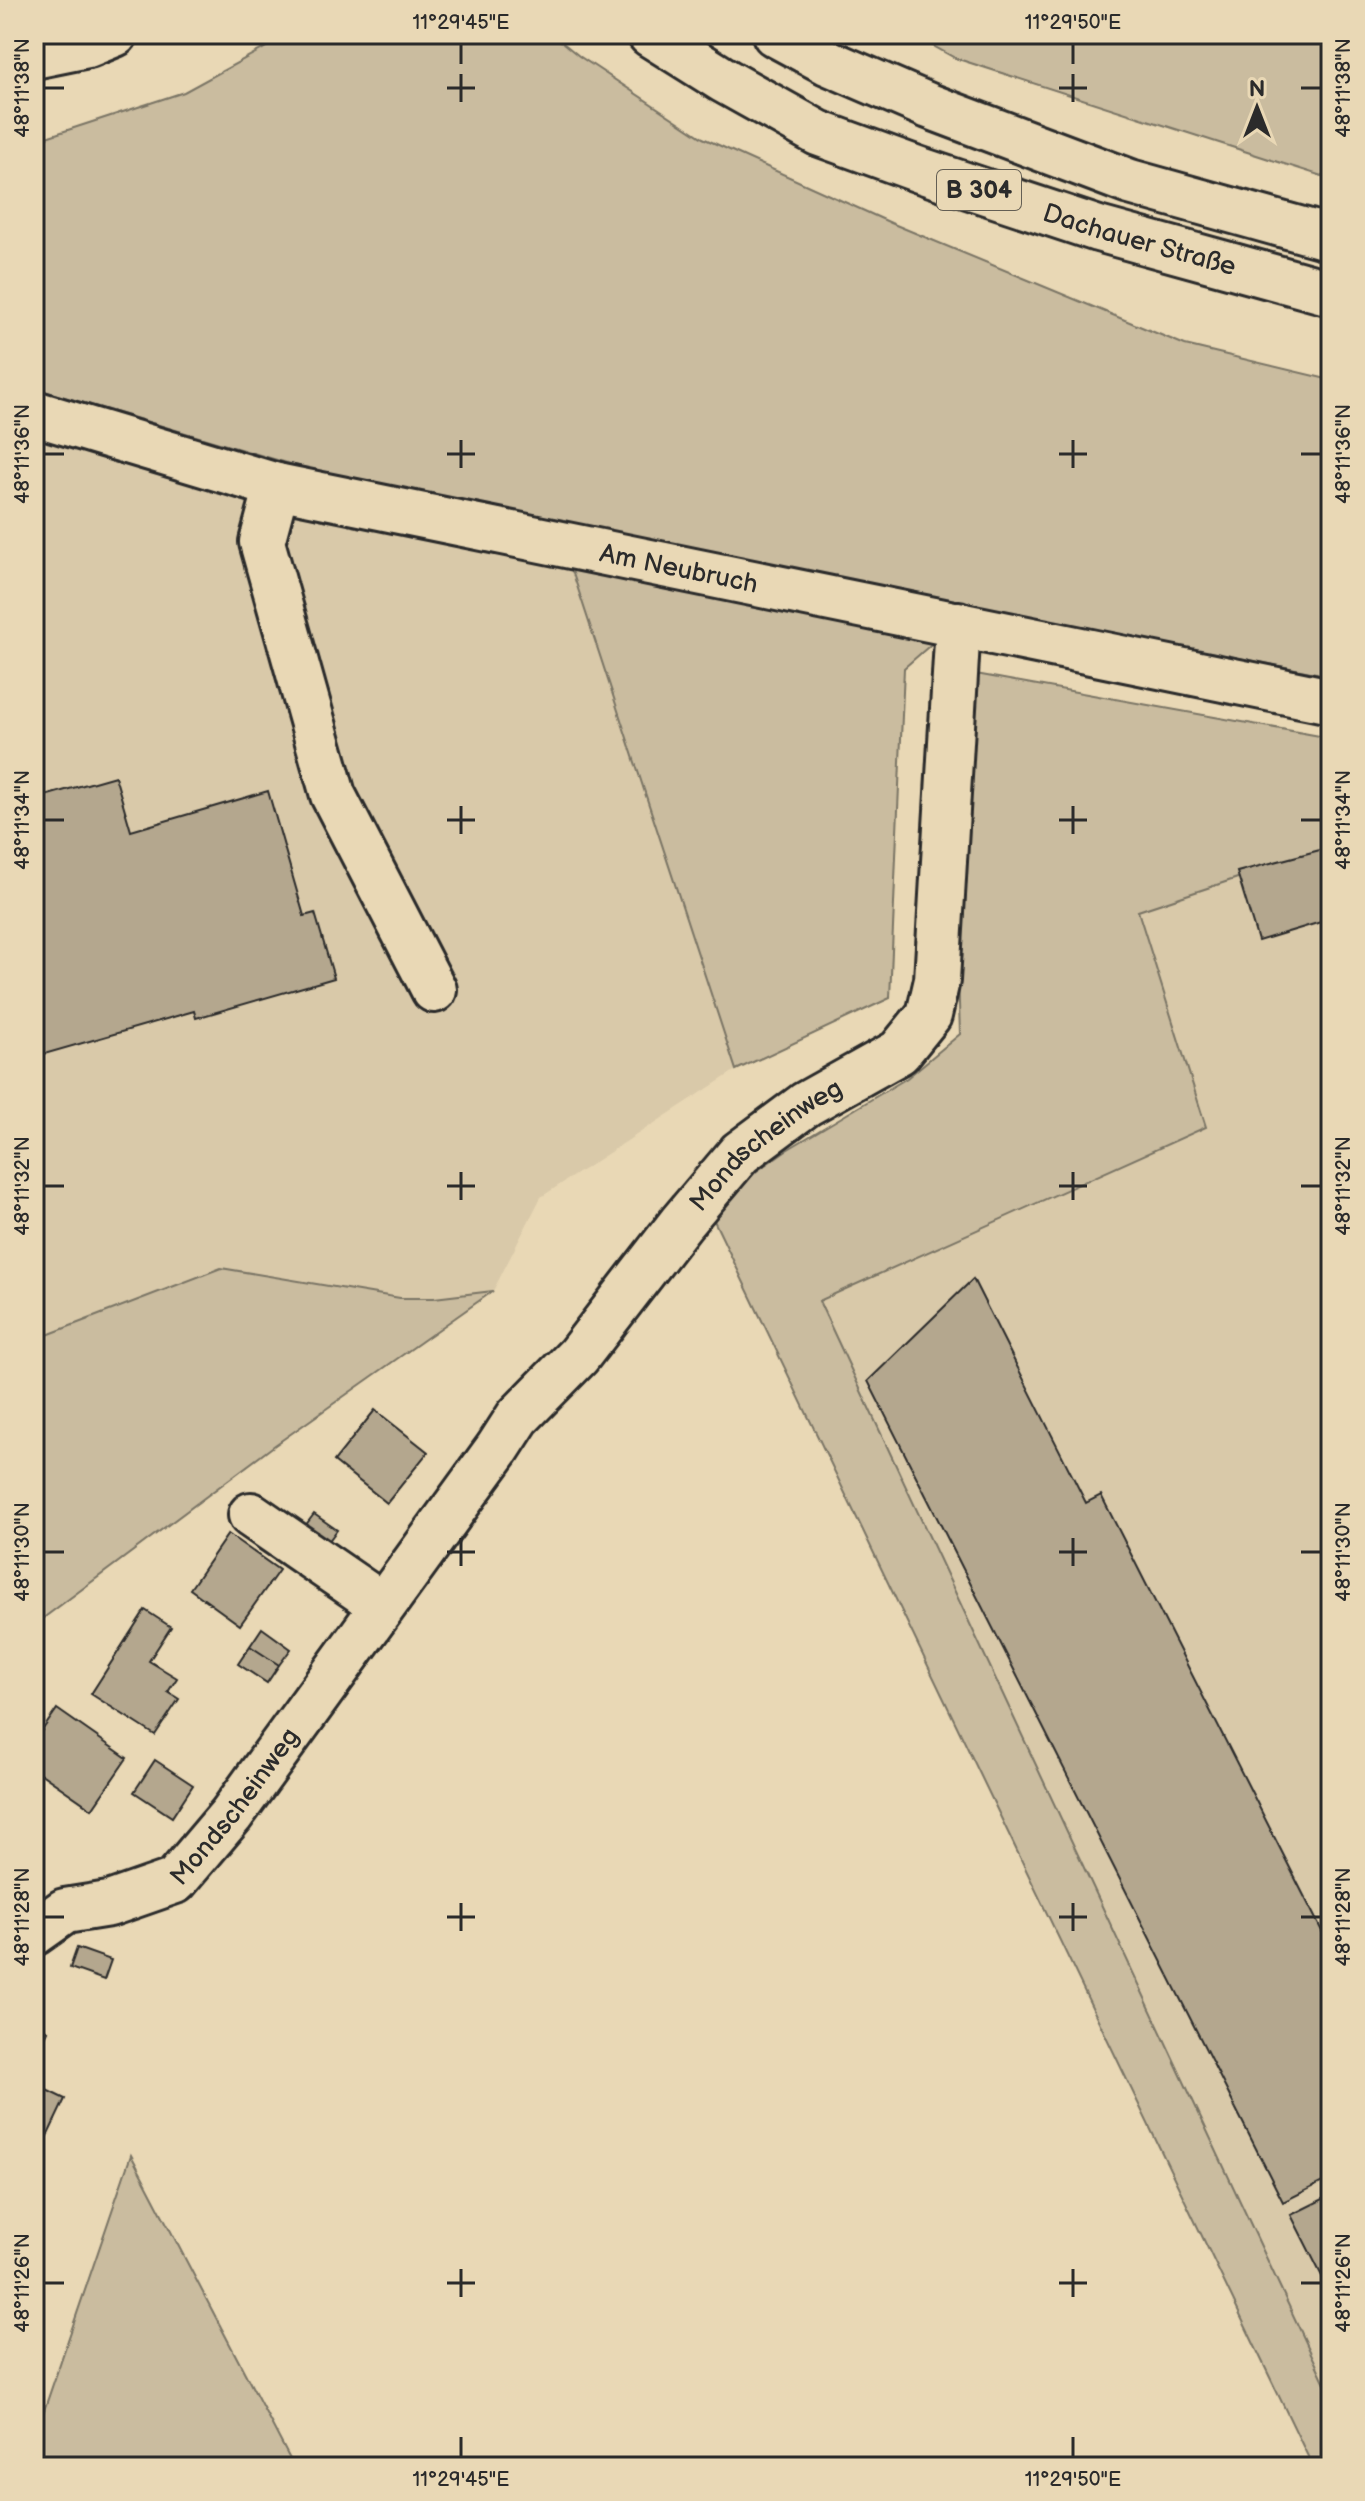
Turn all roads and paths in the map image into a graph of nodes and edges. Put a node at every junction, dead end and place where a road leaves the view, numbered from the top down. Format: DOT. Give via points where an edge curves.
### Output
graph roads {
  1 [pos="115,34"];
  2 [pos="650,34"];
  3 [pos="775,34"];
  4 [pos="34,56"];
  5 [pos="1331,238"];
  6 [pos="1331,293"];
  7 [pos="34,413"];
  8 [pos="277,486"];
  9 [pos="958,624"];
  10 [pos="1331,701"];
  11 [pos="434,990"];
  12 [pos="251,1515"];
  13 [pos="382,1605"];
  14 [pos="34,1933"];
  1 -- 4 [label="street"];
  2 -- 6 [label="street, Dachauer Straße / B 304" via="818,133 1098,229"];
  3 -- 5 [label="street, Dachauer Straße / B 304" via="929,106 1130,182"];
  7 -- 8 [label="street, Am Neubruch"];
  8 -- 9 [label="street, Am Neubruch"];
  8 -- 11 [label="street" via="262,542 333,795"];
  9 -- 10 [label="street, Am Neubruch"];
  9 -- 13 [label="street, Mondscheinweg" via="937,980 929,1015 899,1052 806,1104 740,1153 578,1356 518,1417"];
  12 -- 13 [label="street"];
  13 -- 14 [label="street, Mondscheinweg" via="231,1815 175,1881 109,1904 65,1911"];
}
